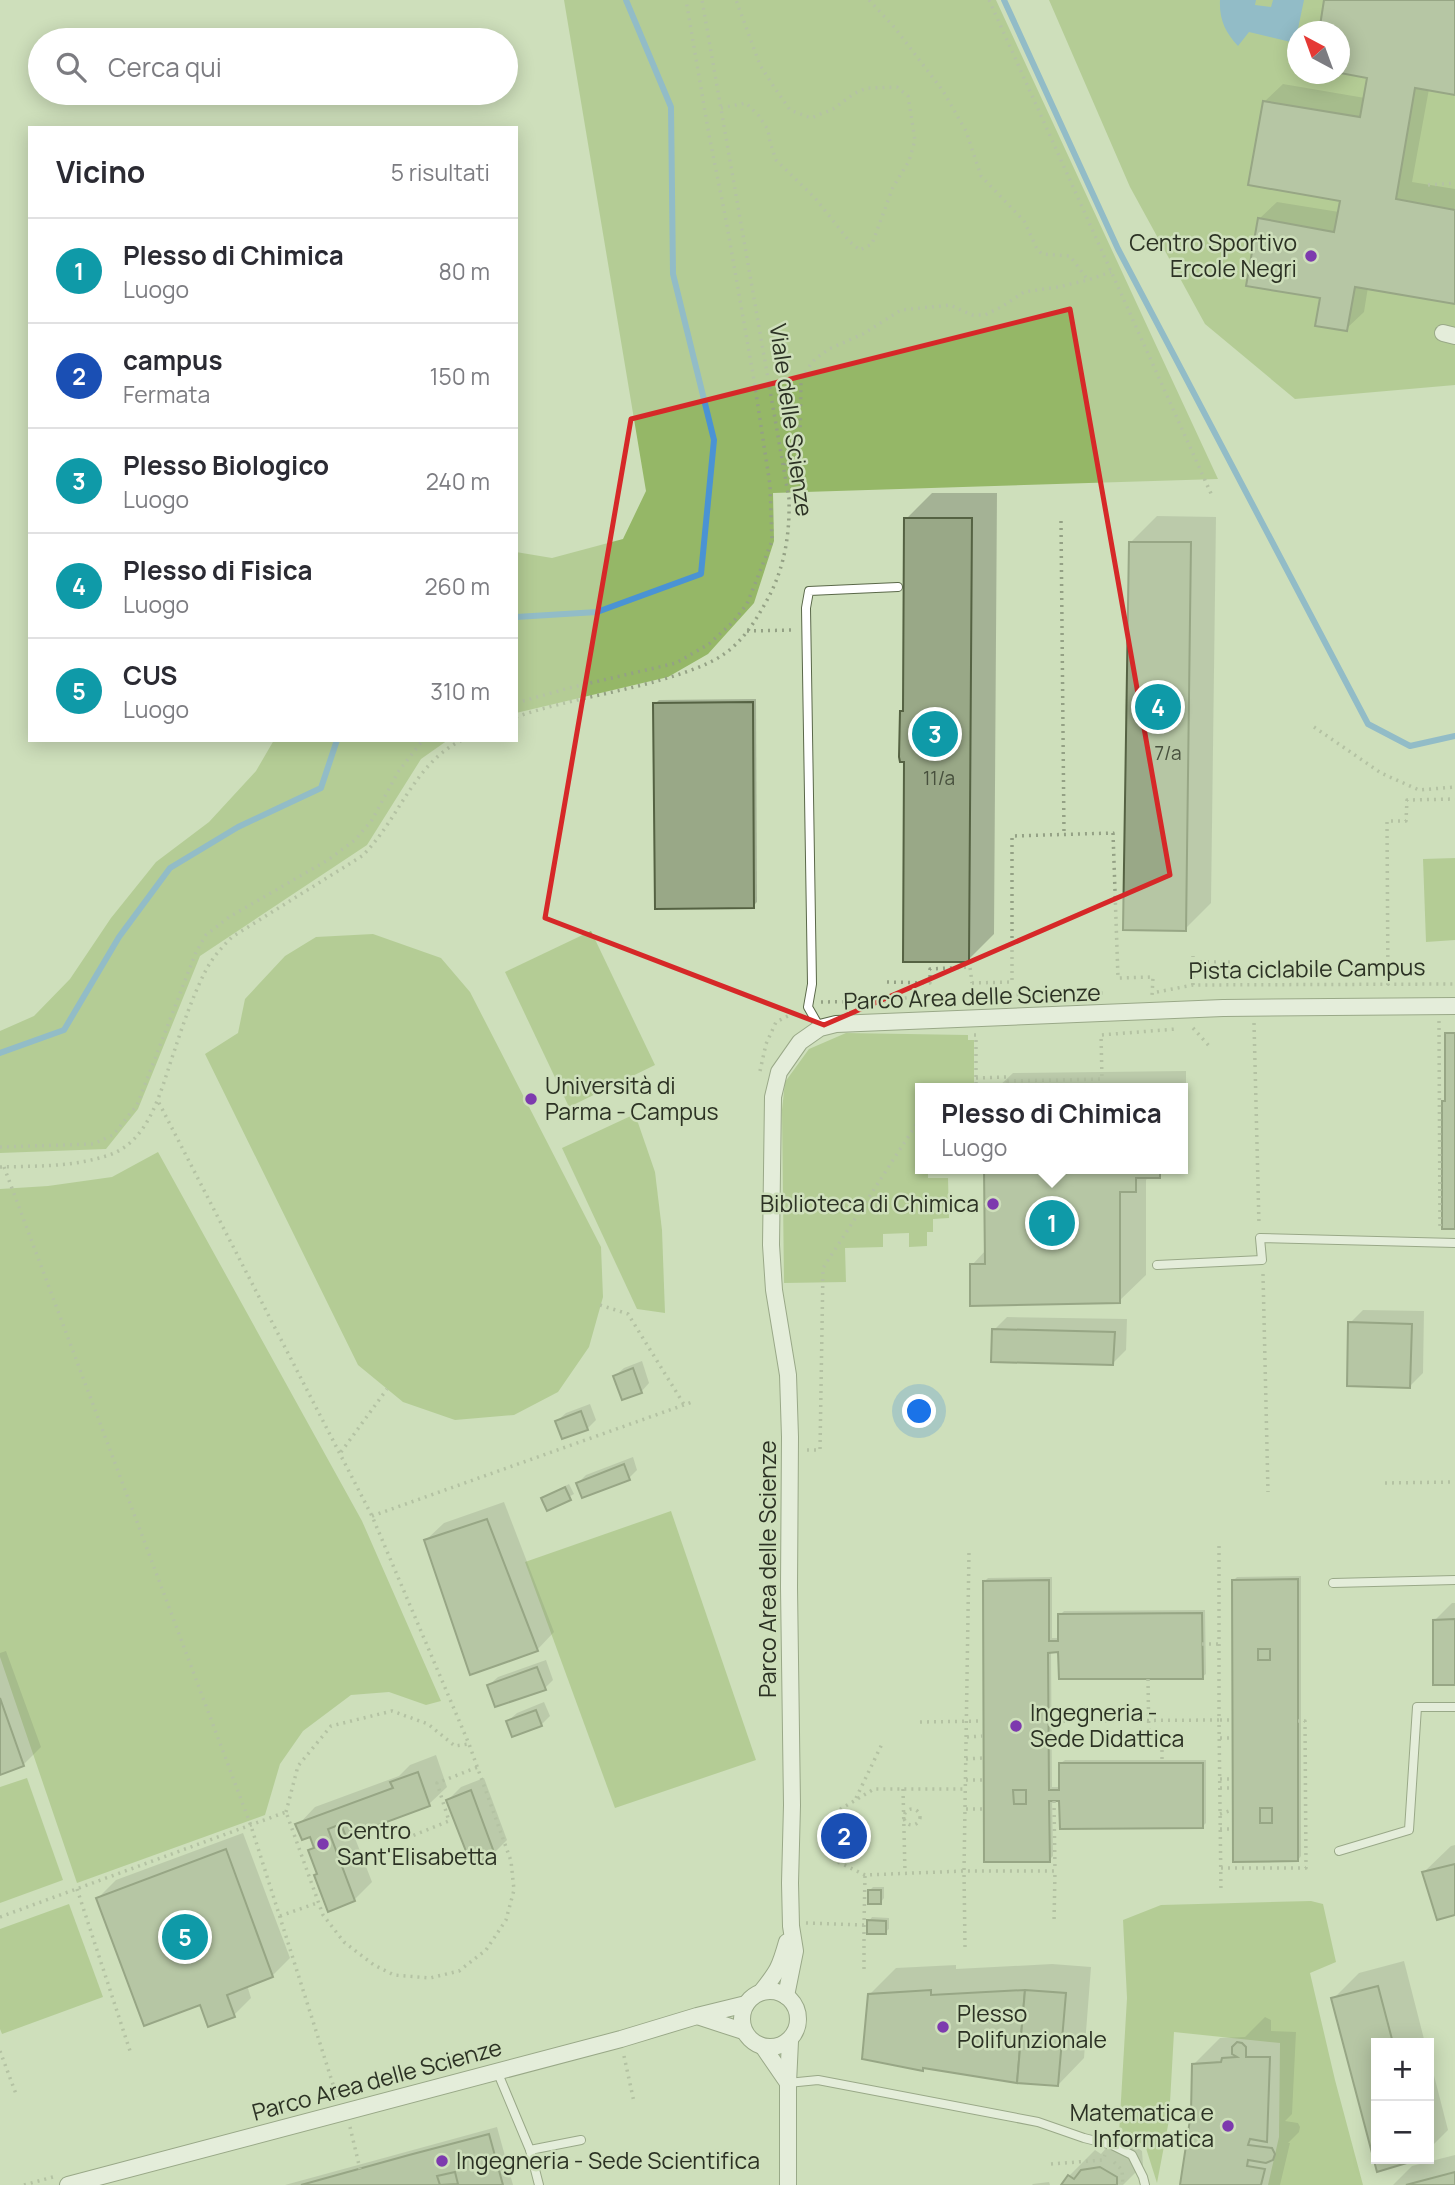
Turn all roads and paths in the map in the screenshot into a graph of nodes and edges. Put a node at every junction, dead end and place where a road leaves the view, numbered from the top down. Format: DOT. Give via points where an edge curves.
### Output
graph roads {
  1 [pos="686,0"];
  2 [pos="702,0"];
  3 [pos="736,0"];
  4 [pos="869,0"];
  5 [pos="989,0"];
  6 [pos="721,108"];
  7 [pos="1455,183"];
  8 [pos="1428,185"];
  9 [pos="1111,272"];
  10 [pos="1088,280"];
  11 [pos="783,467"];
  12 [pos="1213,498"];
  13 [pos="1061,522"];
  14 [pos="898,587"];
  15 [pos="807,630"];
  16 [pos="747,631"];
  17 [pos="518,702"];
  18 [pos="518,717"];
  19 [pos="1314,727"];
  20 [pos="421,742"];
  21 [pos="458,742"];
  22 [pos="1455,787"];
  23 [pos="1455,799"];
  24 [pos="1064,835"];
  25 [pos="1193,956"];
  26 [pos="1193,962"];
  27 [pos="1233,962"];
  28 [pos="887,982"];
  29 [pos="972,983"];
  30 [pos="1455,984"];
  31 [pos="1192,985"];
  32 [pos="1388,985"];
  33 [pos="1110,993"];
  34 [pos="1152,993"];
  35 [pos="972,996"];
  36 [pos="1152,1002"];
  37 [pos="1447,1006"];
  38 [pos="808,1007"];
  39 [pos="1254,1008"];
  40 [pos="1192,1011"];
  41 [pos="973,1019"];
  42 [pos="820,1028"];
  43 [pos="1180,1029"];
  44 [pos="1210,1047"];
  45 [pos="760,1073"];
  46 [pos="976,1078"];
  47 [pos="976,1083"];
  48 [pos="158,1101"];
  49 [pos="915,1126"];
  50 [pos="0,1147"];
  51 [pos="2,1167"];
  52 [pos="1260,1238"];
  53 [pos="1440,1243"];
  54 [pos="1455,1243"];
  55 [pos="1262,1260"];
  56 [pos="1157,1265"];
  57 [pos="600,1305"];
  58 [pos="387,1389"];
  59 [pos="695,1401"];
  60 [pos="685,1406"];
  61 [pos="821,1434"];
  62 [pos="341,1452"];
  63 [pos="1455,1482"];
  64 [pos="1385,1483"];
  65 [pos="1268,1492"];
  66 [pos="372,1516"];
  67 [pos="1219,1546"];
  68 [pos="969,1551"];
  69 [pos="1455,1580"];
  70 [pos="1332,1583"];
  71 [pos="1202,1644"];
  72 [pos="1219,1644"];
  73 [pos="1148,1679"];
  74 [pos="1455,1707"];
  75 [pos="1149,1720"];
  76 [pos="1219,1720"];
  77 [pos="1232,1720"];
  78 [pos="983,1721"];
  79 [pos="1049,1721"];
  80 [pos="1298,1721"];
  81 [pos="920,1722"];
  82 [pos="967,1722"];
  83 [pos="983,1736"];
  84 [pos="967,1737"];
  85 [pos="1219,1738"];
  86 [pos="1232,1738"];
  87 [pos="470,1744"];
  88 [pos="882,1744"];
  89 [pos="983,1758"];
  90 [pos="966,1759"];
  91 [pos="1162,1763"];
  92 [pos="478,1767"];
  93 [pos="1220,1779"];
  94 [pos="1232,1779"];
  95 [pos="967,1780"];
  96 [pos="983,1780"];
  97 [pos="1220,1788"];
  98 [pos="1232,1788"];
  99 [pos="903,1789"];
  100 [pos="966,1789"];
  101 [pos="855,1800"];
  102 [pos="1054,1801"];
  103 [pos="1298,1807"];
  104 [pos="1305,1807"];
  105 [pos="966,1809"];
  106 [pos="983,1809"];
  107 [pos="1229,1811"];
  108 [pos="286,1812"];
  109 [pos="834,1813"];
  110 [pos="1220,1814"];
  111 [pos="904,1818"];
  112 [pos="251,1826"];
  113 [pos="1220,1829"];
  114 [pos="1232,1829"];
  115 [pos="407,1838"];
  116 [pos="1339,1851"];
  117 [pos="838,1862"];
  118 [pos="1221,1868"];
  119 [pos="964,1871"];
  120 [pos="1055,1871"];
  121 [pos="905,1873"];
  122 [pos="865,1875"];
  123 [pos="77,1889"];
  124 [pos="1221,1893"];
  125 [pos="318,1903"];
  126 [pos="280,1916"];
  127 [pos="0,1917"];
  128 [pos="1054,1923"];
  129 [pos="791,1924"];
  130 [pos="863,1925"];
  131 [pos="965,1947"];
  132 [pos="864,1969"];
  133 [pos="762,1992"];
  134 [pos="786,1996"];
  135 [pos="746,2004"];
  136 [pos="697,2016"];
  137 [pos="743,2031"];
  138 [pos="621,2039"];
  139 [pos="790,2041"];
  140 [pos="764,2048"];
  141 [pos="0,2051"];
  142 [pos="131,2054"];
  143 [pos="497,2071"];
  144 [pos="788,2083"];
  145 [pos="16,2094"];
  146 [pos="634,2102"];
  147 [pos="343,2106"];
  148 [pos="581,2140"];
  149 [pos="530,2150"];
  150 [pos="1051,2164"];
  151 [pos="359,2169"];
  152 [pos="68,2185"];
  153 [pos="539,2185"];
  154 [pos="788,2185"];
  155 [pos="1124,2185"];
  156 [pos="1144,2185"];
  1 -- 17 [label="path" via="754,380 770,485 772,541 747,604 709,644 676,663"];
  2 -- 6 [label="path, Viale delle Scienze"];
  3 -- 6 [label="path" via="760,65 790,110 811,117 867,88 897,87 908,96 915,140 872,244 860,250 850,242 776,160 768,130 746,103"];
  4 -- 10 [label="path" via="943,91 966,131 981,176 1024,221 1037,249 1042,254 1070,256"];
  5 -- 9 [label="path"];
  6 -- 11 [label="path, Viale delle Scienze"];
  7 -- 8 [label="path"];
  9 -- 10 [label="path"];
  9 -- 12 [label="path"];
  10 -- 11 [label="path" via="1024,292 985,315 972,315 950,305 901,310 829,349 804,373 800,437"];
  11 -- 16 [label="path, Viale delle Scienze" via="790,526 782,565 773,590"];
  13 -- 24 [label="path"];
  14 -- 15 [label="lane" via="809,591"];
  15 -- 16 [label="path"];
  15 -- 38 [label="lane" via="812,984"];
  16 -- 18 [label="path, Viale delle Scienze" via="734,647 708,664 653,683"];
  19 -- 22 [label="path" via="1381,773 1419,790"];
  20 -- 50 [label="path" via="355,840 206,935 137,1105 113,1135 93,1144"];
  21 -- 48 [label="path" via="425,768 362,856 219,949 206,970"];
  23 -- 32 [label="path" via="1407,800 1406,821 1387,821"];
  24 -- 29 [label="path" via="1012,836 1012,982"];
  24 -- 34 [label="path" via="1113,833 1118,978 1153,977"];
  25 -- 26 [label="path"];
  26 -- 27 [label="path"];
  26 -- 31 [label="path"];
  28 -- 29 [label="path" via="930,983 930,969 970,967"];
  29 -- 35 [label="path"];
  30 -- 32 [label="path, Pista ciclabile Campus"];
  31 -- 32 [label="path, Pista ciclabile Campus"];
  31 -- 34 [label="path, Pista ciclabile Campus"];
  31 -- 40 [label="path"];
  33 -- 35 [label="path"];
  34 -- 36 [label="path"];
  35 -- 38 [label="path" via="830,1002"];
  35 -- 41 [label="path"];
  37 -- 39 [label="street, Parco Area delle Scienze"];
  37 -- 53 [label="path"];
  38 -- 42 [label="lane"];
  38 -- 45 [label="path" via="776,1022"];
  39 -- 40 [label="street, Parco Area delle Scienze"];
  39 -- 52 [label="path"];
  40 -- 41 [label="street, Parco Area delle Scienze"];
  40 -- 44 [label="path" via="1193,1028"];
  41 -- 42 [label="street, Parco Area delle Scienze"];
  41 -- 46 [label="path"];
  42 -- 129 [label="street, Parco Area delle Scienze" via="788,1057 773,1097 771,1245 788,1376 790,1437"];
  43 -- 46 [label="path" via="1101,1035 1102,1079"];
  46 -- 47 [label="path"];
  48 -- 51 [label="path" via="131,1143 108,1156 78,1163"];
  48 -- 62 [label="path"];
  49 -- 61 [label="path" via="823,1268"];
  51 -- 112 [label="path"];
  52 -- 53 [label="lane"];
  52 -- 55 [label="lane"];
  53 -- 54 [label="lane"];
  55 -- 56 [label="lane"];
  55 -- 65 [label="path"];
  57 -- 60 [label="path" via="628,1314"];
  58 -- 62 [label="path"];
  59 -- 60 [label="path"];
  60 -- 66 [label="path"];
  62 -- 66 [label="path"];
  63 -- 64 [label="path"];
  66 -- 87 [label="path"];
  67 -- 72 [label="path"];
  68 -- 82 [label="path"];
  69 -- 70 [label="lane"];
  71 -- 72 [label="path"];
  72 -- 76 [label="path"];
  73 -- 75 [label="path"];
  74 -- 116 [label="lane" via="1417,1707 1409,1829"];
  75 -- 76 [label="path"];
  75 -- 79 [label="path"];
  75 -- 91 [label="path" via="1149,1746 1162,1746"];
  76 -- 77 [label="path"];
  76 -- 85 [label="path"];
  78 -- 82 [label="path"];
  80 -- 104 [label="path" via="1305,1721"];
  81 -- 82 [label="path"];
  82 -- 84 [label="path"];
  83 -- 84 [label="path"];
  84 -- 90 [label="path"];
  85 -- 86 [label="path"];
  85 -- 93 [label="path"];
  87 -- 92 [label="path"];
  87 -- 108 [label="path" via="455,1746 428,1724 392,1711 331,1727 298,1766"];
  88 -- 101 [label="path"];
  89 -- 90 [label="path"];
  90 -- 95 [label="path"];
  92 -- 115 [label="path" via="437,1783 449,1821"];
  92 -- 125 [label="path" via="507,1848 514,1889 506,1920 486,1950 459,1971 430,1978 394,1975 344,1942"];
  93 -- 94 [label="path"];
  93 -- 97 [label="path"];
  95 -- 96 [label="path"];
  95 -- 100 [label="path"];
  97 -- 98 [label="path"];
  97 -- 110 [label="path"];
  99 -- 100 [label="path"];
  99 -- 101 [label="path" via="874,1788"];
  99 -- 111 [label="path"];
  100 -- 105 [label="path"];
  101 -- 109 [label="path"];
  102 -- 120 [label="path"];
  103 -- 104 [label="path"];
  104 -- 118 [label="path" via="1306,1868"];
  105 -- 106 [label="path"];
  105 -- 119 [label="path"];
  107 -- 110 [label="path"];
  108 -- 112 [label="path"];
  108 -- 125 [label="path"];
  110 -- 113 [label="path"];
  111 -- 111 [label="path" via="914,1825 920,1816 912,1808"];
  111 -- 121 [label="path"];
  112 -- 123 [label="path"];
  112 -- 126 [label="path"];
  113 -- 114 [label="path"];
  113 -- 118 [label="path"];
  117 -- 122 [label="path"];
  118 -- 124 [label="path"];
  119 -- 120 [label="path"];
  119 -- 121 [label="path"];
  119 -- 131 [label="path"];
  120 -- 128 [label="path"];
  121 -- 122 [label="path"];
  122 -- 130 [label="path"];
  123 -- 127 [label="path"];
  123 -- 142 [label="path"];
  125 -- 126 [label="path"];
  126 -- 147 [label="path"];
  129 -- 130 [label="path"];
  129 -- 133 [label="street, Parco Area delle Scienze" via="783,1960"];
  129 -- 134 [label="street, Parco Area delle Scienze" via="795,1951"];
  130 -- 132 [label="path"];
  133 -- 134 [label="street"];
  133 -- 135 [label="street"];
  134 -- 139 [label="street" via="799,2017"];
  135 -- 136 [label="street, Parco Area delle Scienze"];
  135 -- 137 [label="street"];
  136 -- 137 [label="street"];
  136 -- 138 [label="street, Parco Area delle Scienze"];
  137 -- 140 [label="street"];
  138 -- 143 [label="street, Parco Area delle Scienze"];
  138 -- 146 [label="path"];
  139 -- 140 [label="street"];
  139 -- 144 [label="street"];
  140 -- 144 [label="street"];
  141 -- 145 [label="path"];
  143 -- 147 [label="street, Parco Area delle Scienze"];
  143 -- 149 [label="lane"];
  144 -- 154 [label="street"];
  144 -- 156 [label="lane" via="818,2080 1038,2122 1132,2155"];
  147 -- 151 [label="path"];
  147 -- 152 [label="street, Parco Area delle Scienze"];
  148 -- 149 [label="lane"];
  149 -- 153 [label="lane"];
  150 -- 155 [label="path" via="1103,2160 1106,2154 1122,2170"];
}
